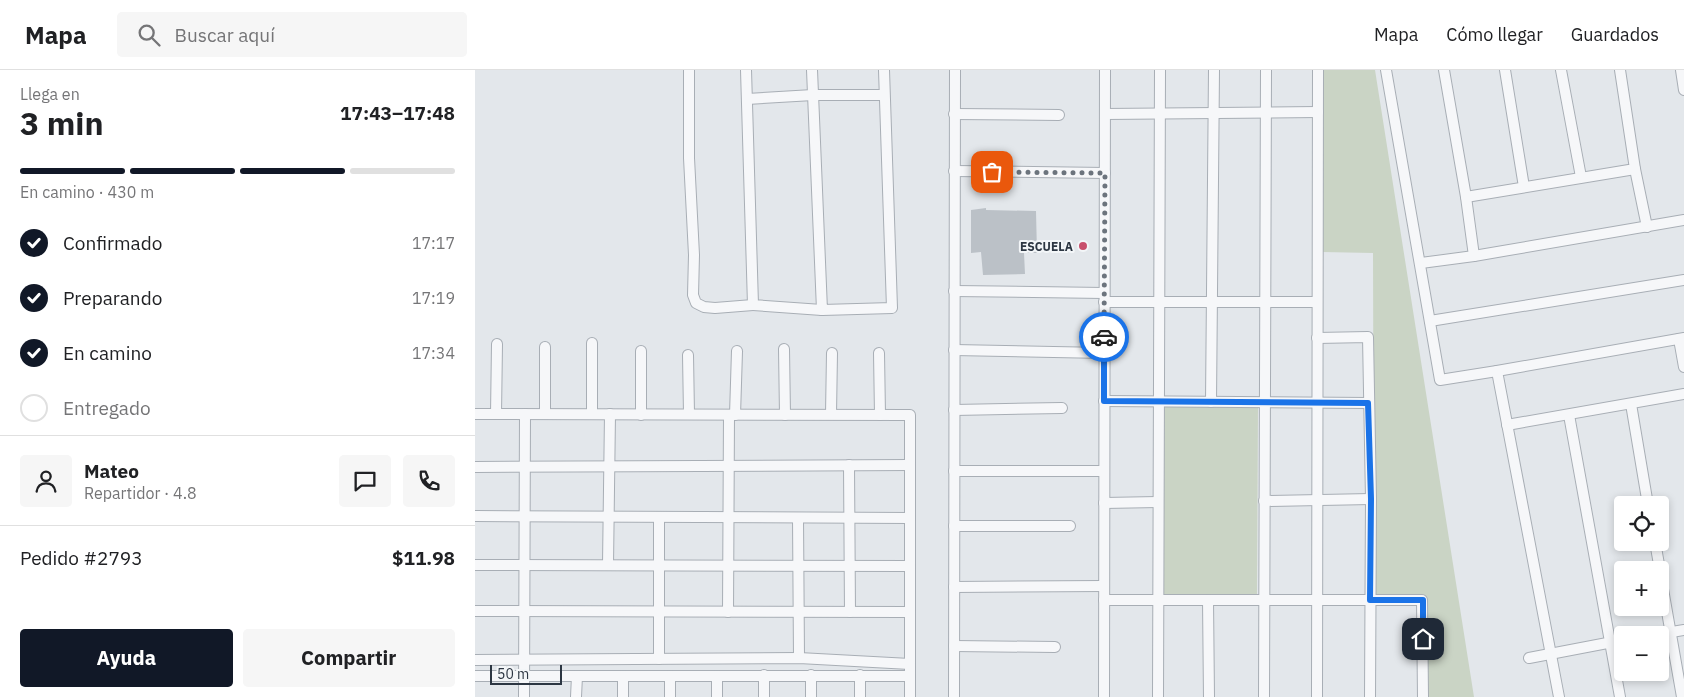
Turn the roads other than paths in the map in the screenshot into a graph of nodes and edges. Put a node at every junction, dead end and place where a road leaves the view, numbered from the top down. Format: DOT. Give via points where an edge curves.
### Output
graph roads {
  1 [pos="689,70"];
  2 [pos="746,70"];
  3 [pos="813,70"];
  4 [pos="883,70"];
  5 [pos="955,70"];
  6 [pos="1105,70"];
  7 [pos="1159,70"];
  8 [pos="1214,70"];
  9 [pos="1266,70"];
  10 [pos="1318,70"];
  11 [pos="1386,70"];
  12 [pos="1444,70"];
  13 [pos="1505,70"];
  14 [pos="1561,70"];
  15 [pos="1620,70"];
  16 [pos="1681,70"];
  17 [pos="1684,90"];
  18 [pos="813,95"];
  19 [pos="884,95"];
  20 [pos="747,99"];
  21 [pos="1265,112"];
  22 [pos="1318,112"];
  23 [pos="1159,113"];
  24 [pos="1213,113"];
  25 [pos="955,114"];
  26 [pos="1105,114"];
  27 [pos="1059,115"];
  28 [pos="1635,169"];
  29 [pos="954,171"];
  30 [pos="1105,173"];
  31 [pos="1581,177"];
  32 [pos="1524,187"];
  33 [pos="1466,197"];
  34 [pos="1684,220"];
  35 [pos="1647,227"];
  36 [pos="1474,256"];
  37 [pos="1421,262"];
  38 [pos="1684,280"];
  39 [pos="954,291"];
  40 [pos="1104,297"];
  41 [pos="1159,302"];
  42 [pos="1212,302"];
  43 [pos="1265,302"];
  44 [pos="1317,302"];
  45 [pos="753,305"];
  46 [pos="822,310"];
  47 [pos="1430,321"];
  48 [pos="1317,338"];
  49 [pos="1682,339"];
  50 [pos="592,343"];
  51 [pos="497,344"];
  52 [pos="545,347"];
  53 [pos="784,349"];
  54 [pos="954,350"];
  55 [pos="641,351"];
  56 [pos="737,351"];
  57 [pos="879,353"];
  58 [pos="1104,353"];
  59 [pos="688,354"];
  60 [pos="832,354"];
  61 [pos="1684,366"];
  62 [pos="1497,371"];
  63 [pos="1684,394"];
  64 [pos="1104,401"];
  65 [pos="1158,401"];
  66 [pos="1211,402"];
  67 [pos="1265,403"];
  68 [pos="1318,403"];
  69 [pos="1368,403"];
  70 [pos="1631,404"];
  71 [pos="1062,408"];
  72 [pos="954,410"];
  73 [pos="475,414"];
  74 [pos="496,414"];
  75 [pos="525,414"];
  76 [pos="545,414"];
  77 [pos="593,414"];
  78 [pos="610,414"];
  79 [pos="689,414"];
  80 [pos="831,414"];
  81 [pos="641,415"];
  82 [pos="732,415"];
  83 [pos="785,415"];
  84 [pos="879,415"];
  85 [pos="1569,415"];
  86 [pos="1507,426"];
  87 [pos="849,465"];
  88 [pos="910,465"];
  89 [pos="609,466"];
  90 [pos="729,466"];
  91 [pos="475,467"];
  92 [pos="525,467"];
  93 [pos="954,471"];
  94 [pos="1103,471"];
  95 [pos="1646,496"];
  96 [pos="1371,499"];
  97 [pos="1318,500"];
  98 [pos="1264,501"];
  99 [pos="1158,502"];
  100 [pos="1104,503"];
  101 [pos="475,516"];
  102 [pos="525,516"];
  103 [pos="609,517"];
  104 [pos="659,517"];
  105 [pos="729,518"];
  106 [pos="799,518"];
  107 [pos="850,518"];
  108 [pos="910,518"];
  109 [pos="954,526"];
  110 [pos="1070,526"];
  111 [pos="525,564"];
  112 [pos="475,565"];
  113 [pos="608,565"];
  114 [pos="659,565"];
  115 [pos="728,565"];
  116 [pos="850,565"];
  117 [pos="798,566"];
  118 [pos="910,566"];
  119 [pos="1104,586"];
  120 [pos="954,587"];
  121 [pos="1104,600"];
  122 [pos="1157,600"];
  123 [pos="1208,600"];
  124 [pos="1264,600"];
  125 [pos="1318,600"];
  126 [pos="1370,600"];
  127 [pos="475,611"];
  128 [pos="524,611"];
  129 [pos="659,611"];
  130 [pos="728,612"];
  131 [pos="799,612"];
  132 [pos="850,612"];
  133 [pos="910,612"];
  134 [pos="1668,616"];
  135 [pos="1684,630"];
  136 [pos="1671,632"];
  137 [pos="1614,641"];
  138 [pos="1610,642"];
  139 [pos="954,646"];
  140 [pos="1055,647"];
  141 [pos="1551,653"];
  142 [pos="799,658"];
  143 [pos="1529,658"];
  144 [pos="659,659"];
  145 [pos="475,660"];
  146 [pos="524,660"];
  147 [pos="911,664"];
  148 [pos="811,675"];
  149 [pos="860,675"];
  150 [pos="475,676"];
  151 [pos="524,676"];
  152 [pos="577,676"];
  153 [pos="623,676"];
  154 [pos="669,676"];
  155 [pos="717,676"];
  156 [pos="764,676"];
  157 [pos="910,676"];
  158 [pos="524,697"];
  159 [pos="576,697"];
  160 [pos="623,697"];
  161 [pos="669,697"];
  162 [pos="717,697"];
  163 [pos="764,697"];
  164 [pos="811,697"];
  165 [pos="860,697"];
  166 [pos="910,697"];
  167 [pos="954,697"];
  168 [pos="1103,697"];
  169 [pos="1158,697"];
  170 [pos="1209,697"];
  171 [pos="1264,697"];
  172 [pos="1317,697"];
  173 [pos="1370,697"];
  174 [pos="1423,697"];
  175 [pos="1559,697"];
  176 [pos="1619,697"];
  177 [pos="1682,697"];
  1 -- 45 [label="street" via="693,295 704,307"];
  2 -- 20 [label="street"];
  3 -- 18 [label="street"];
  4 -- 19 [label="street"];
  5 -- 25 [label="street"];
  6 -- 26 [label="street"];
  7 -- 23 [label="street"];
  8 -- 24 [label="street"];
  9 -- 21 [label="street"];
  10 -- 22 [label="street"];
  11 -- 37 [label="street"];
  12 -- 33 [label="street"];
  13 -- 32 [label="street"];
  14 -- 31 [label="street"];
  15 -- 28 [label="street"];
  16 -- 17 [label="street"];
  18 -- 19 [label="street"];
  18 -- 20 [label="street"];
  18 -- 46 [label="street"];
  19 -- 46 [label="street" via="891,308"];
  20 -- 45 [label="street"];
  21 -- 22 [label="street"];
  21 -- 24 [label="street"];
  21 -- 43 [label="street"];
  22 -- 44 [label="street"];
  23 -- 24 [label="street"];
  23 -- 26 [label="street"];
  23 -- 41 [label="street"];
  24 -- 42 [label="street"];
  25 -- 27 [label="street"];
  25 -- 29 [label="street"];
  26 -- 30 [label="street"];
  28 -- 31 [label="street"];
  28 -- 35 [label="street"];
  29 -- 30 [label="street"];
  29 -- 39 [label="street"];
  30 -- 40 [label="street"];
  31 -- 32 [label="street"];
  32 -- 33 [label="street"];
  33 -- 36 [label="street"];
  34 -- 35 [label="street"];
  35 -- 36 [label="street"];
  36 -- 37 [label="street"];
  37 -- 47 [label="street"];
  38 -- 47 [label="street"];
  39 -- 40 [label="street"];
  39 -- 54 [label="street"];
  40 -- 41 [label="street"];
  40 -- 58 [label="street"];
  41 -- 42 [label="street"];
  41 -- 65 [label="street"];
  42 -- 43 [label="street"];
  42 -- 66 [label="street"];
  43 -- 44 [label="street"];
  43 -- 67 [label="street"];
  44 -- 48 [label="street"];
  45 -- 46 [label="street"];
  47 -- 62 [label="street" via="1440,380"];
  48 -- 68 [label="street"];
  48 -- 69 [label="street" via="1368,337"];
  49 -- 61 [label="street"];
  49 -- 62 [label="street"];
  50 -- 77 [label="street"];
  51 -- 74 [label="street"];
  52 -- 76 [label="street"];
  53 -- 83 [label="street"];
  54 -- 58 [label="street"];
  54 -- 72 [label="street"];
  55 -- 81 [label="street"];
  56 -- 82 [label="street"];
  57 -- 84 [label="street"];
  58 -- 64 [label="street"];
  59 -- 79 [label="street"];
  60 -- 80 [label="street"];
  62 -- 86 [label="street"];
  63 -- 70 [label="street"];
  64 -- 65 [label="street"];
  64 -- 94 [label="street"];
  65 -- 66 [label="street"];
  65 -- 99 [label="street"];
  66 -- 67 [label="street"];
  67 -- 68 [label="street"];
  67 -- 98 [label="street"];
  68 -- 69 [label="street"];
  68 -- 97 [label="street"];
  69 -- 96 [label="street"];
  70 -- 85 [label="street"];
  70 -- 95 [label="street"];
  71 -- 72 [label="street"];
  72 -- 93 [label="street"];
  73 -- 74 [label="street"];
  74 -- 75 [label="street"];
  75 -- 76 [label="street"];
  75 -- 92 [label="street"];
  76 -- 77 [label="street"];
  77 -- 78 [label="street"];
  78 -- 81 [label="street"];
  78 -- 89 [label="street"];
  79 -- 81 [label="street"];
  79 -- 82 [label="street"];
  80 -- 83 [label="street"];
  80 -- 84 [label="street"];
  82 -- 83 [label="street"];
  82 -- 90 [label="street"];
  84 -- 88 [label="street" via="910,415"];
  85 -- 86 [label="street"];
  85 -- 138 [label="street"];
  86 -- 141 [label="street"];
  87 -- 88 [label="street"];
  87 -- 90 [label="street"];
  87 -- 107 [label="street"];
  88 -- 108 [label="street"];
  89 -- 90 [label="street"];
  89 -- 92 [label="street"];
  89 -- 103 [label="street"];
  90 -- 105 [label="street"];
  91 -- 92 [label="street"];
  92 -- 102 [label="street"];
  93 -- 94 [label="street"];
  93 -- 109 [label="street"];
  94 -- 100 [label="street"];
  96 -- 97 [label="street"];
  96 -- 126 [label="street"];
  97 -- 98 [label="street"];
  97 -- 125 [label="street"];
  98 -- 124 [label="street"];
  99 -- 100 [label="street"];
  99 -- 122 [label="street"];
  100 -- 119 [label="street"];
  101 -- 102 [label="street"];
  102 -- 103 [label="street"];
  102 -- 111 [label="street"];
  103 -- 104 [label="street"];
  103 -- 113 [label="street"];
  104 -- 105 [label="street"];
  104 -- 114 [label="street"];
  105 -- 106 [label="street"];
  105 -- 115 [label="street"];
  106 -- 107 [label="street"];
  106 -- 117 [label="street"];
  107 -- 108 [label="street"];
  107 -- 116 [label="street"];
  108 -- 118 [label="street"];
  109 -- 110 [label="street"];
  109 -- 120 [label="street"];
  111 -- 112 [label="street"];
  111 -- 113 [label="street"];
  111 -- 128 [label="street"];
  113 -- 114 [label="street"];
  114 -- 115 [label="street"];
  114 -- 129 [label="street"];
  115 -- 117 [label="street"];
  115 -- 130 [label="street"];
  116 -- 117 [label="street"];
  116 -- 118 [label="street"];
  116 -- 132 [label="street"];
  117 -- 131 [label="street"];
  118 -- 133 [label="street"];
  119 -- 120 [label="street"];
  119 -- 121 [label="street"];
  120 -- 139 [label="street"];
  121 -- 122 [label="street"];
  121 -- 168 [label="street"];
  122 -- 123 [label="street"];
  122 -- 169 [label="street"];
  123 -- 124 [label="street"];
  123 -- 170 [label="street"];
  124 -- 125 [label="street"];
  124 -- 171 [label="street"];
  125 -- 126 [label="street"];
  125 -- 172 [label="street"];
  126 -- 173 [label="street"];
  126 -- 174 [label="street" via="1423,600"];
  127 -- 128 [label="street"];
  128 -- 129 [label="street"];
  128 -- 146 [label="street"];
  129 -- 130 [label="street"];
  129 -- 144 [label="street"];
  130 -- 131 [label="street"];
  131 -- 132 [label="street"];
  131 -- 142 [label="street"];
  132 -- 133 [label="street"];
  133 -- 147 [label="street"];
  134 -- 136 [label="street"];
  135 -- 136 [label="street"];
  136 -- 177 [label="street"];
  137 -- 138 [label="street"];
  138 -- 141 [label="street"];
  138 -- 176 [label="street"];
  139 -- 140 [label="street"];
  139 -- 167 [label="street"];
  141 -- 143 [label="street"];
  141 -- 175 [label="street"];
  142 -- 144 [label="street"];
  142 -- 147 [label="street"];
  144 -- 146 [label="street"];
  145 -- 146 [label="street"];
  146 -- 151 [label="street"];
  147 -- 157 [label="street"];
  148 -- 149 [label="street"];
  148 -- 156 [label="street"];
  148 -- 164 [label="street"];
  149 -- 157 [label="street"];
  149 -- 165 [label="street"];
  150 -- 151 [label="street"];
  151 -- 152 [label="street"];
  151 -- 158 [label="street"];
  152 -- 153 [label="street"];
  152 -- 159 [label="street"];
  153 -- 154 [label="street"];
  153 -- 160 [label="street"];
  154 -- 155 [label="street"];
  154 -- 161 [label="street"];
  155 -- 156 [label="street"];
  155 -- 162 [label="street"];
  156 -- 163 [label="street"];
  157 -- 166 [label="street"];
}
